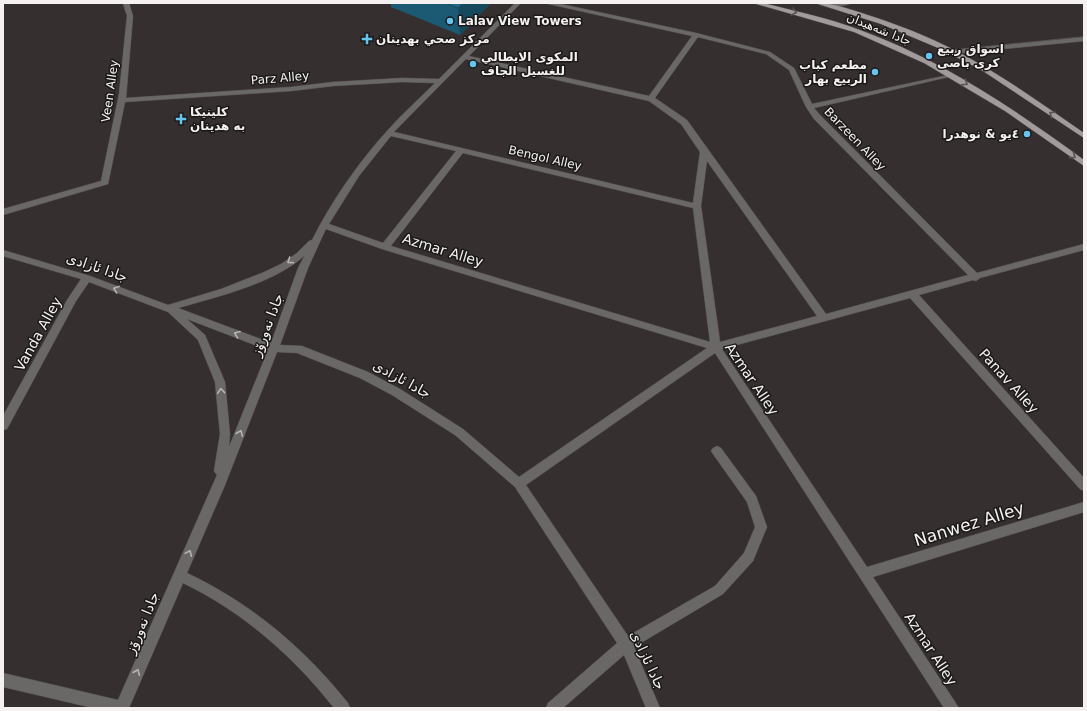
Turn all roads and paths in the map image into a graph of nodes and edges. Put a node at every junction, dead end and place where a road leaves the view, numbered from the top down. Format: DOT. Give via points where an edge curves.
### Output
graph roads {
  1 [pos="126,3"];
  2 [pos="518,3"];
  3 [pos="547,3"];
  4 [pos="756,3"];
  5 [pos="818,3"];
  6 [pos="849,3"];
  7 [pos="828,6"];
  8 [pos="696,35"];
  9 [pos="1084,39"];
  10 [pos="952,52"];
  11 [pos="465,57"];
  12 [pos="951,75"];
  13 [pos="441,80"];
  14 [pos="651,99"];
  15 [pos="122,100"];
  16 [pos="810,107"];
  17 [pos="389,133"];
  18 [pos="1084,136"];
  19 [pos="461,150"];
  20 [pos="704,152"];
  21 [pos="1084,164"];
  22 [pos="697,206"];
  23 [pos="3,212"];
  24 [pos="324,225"];
  25 [pos="318,235"];
  26 [pos="385,246"];
  27 [pos="1084,247"];
  28 [pos="3,253"];
  29 [pos="86,278"];
  30 [pos="976,278"];
  31 [pos="913,295"];
  32 [pos="168,308"];
  33 [pos="824,318"];
  34 [pos="716,347"];
  35 [pos="274,348"];
  36 [pos="3,426"];
  37 [pos="717,451"];
  38 [pos="519,484"];
  39 [pos="218,485"];
  40 [pos="1084,486"];
  41 [pos="1084,507"];
  42 [pos="864,574"];
  43 [pos="179,575"];
  44 [pos="626,644"];
  45 [pos="3,680"];
  46 [pos="122,708"];
  47 [pos="343,708"];
  48 [pos="553,708"];
  49 [pos="653,708"];
  50 [pos="952,708"];
  1 -- 15 [label="street, Veen Alley" via="130,16"];
  2 -- 11 [label="street, جادا نەورۆز"];
  3 -- 8 [label="street, Barzeen Alley"];
  4 -- 12 [label="main road, جادا شەهیدان, one-way" via="869,35 925,60"];
  5 -- 7 [label="main road, جادا شەهیدان"];
  6 -- 7 [label="street"];
  7 -- 10 [label="main road, جادا شەهیدان" via="892,26"];
  8 -- 14 [label="street"];
  8 -- 16 [label="street, Barzeen Alley" via="768,53 792,70"];
  9 -- 10 [label="street"];
  18 -- 10 [label="main road, جادا شەهیدان, one-way"];
  11 -- 13 [label="street, جادا نەورۆز"];
  11 -- 14 [label="street"];
  12 -- 16 [label="street"];
  12 -- 21 [label="main road, جادا شەهیدان, one-way" via="1031,126"];
  13 -- 15 [label="street, Parz Alley" via="333,84"];
  13 -- 17 [label="street, جادا نەورۆز"];
  14 -- 20 [label="street" via="684,122"];
  15 -- 23 [label="street, Veen Alley" via="105,182"];
  16 -- 30 [label="street, Barzeen Alley"];
  17 -- 19 [label="street, Bengol Alley"];
  17 -- 24 [label="street, جادا نەورۆز" via="356,175"];
  19 -- 22 [label="street, Bengol Alley"];
  19 -- 26 [label="street"];
  20 -- 22 [label="street"];
  20 -- 33 [label="street"];
  22 -- 34 [label="street"];
  24 -- 25 [label="street, جادا نەورۆز"];
  24 -- 26 [label="street, Azmar Alley"];
  25 -- 32 [label="street, one-way" via="308,248 288,263 263,276 236,288"];
  25 -- 35 [label="street, جادا نەورۆز" via="303,268"];
  26 -- 34 [label="street, Azmar Alley"];
  27 -- 30 [label="street"];
  28 -- 29 [label="street, جادا ئازادی"];
  32 -- 29 [label="street, جادا ئازادی, one-way"];
  29 -- 36 [label="street, Vanda Alley"];
  30 -- 31 [label="street"];
  31 -- 33 [label="street"];
  31 -- 40 [label="street, Panav Alley"];
  35 -- 32 [label="street, جادا ئازادی, one-way"];
  39 -- 32 [label="street, one-way" via="225,434 220,382 202,338"];
  33 -- 34 [label="street"];
  34 -- 38 [label="street"];
  34 -- 42 [label="street, Azmar Alley"];
  35 -- 38 [label="street, جادا ئازادی" via="298,349 358,372 396,392 459,432"];
  39 -- 35 [label="street, جادا نەورۆز, one-way"];
  37 -- 44 [label="street" via="752,500 761,527 748,557 719,590"];
  38 -- 44 [label="street, جادا ئازادی"];
  43 -- 39 [label="street, جادا نەورۆز, one-way"];
  41 -- 42 [label="street, Nanwez Alley"];
  42 -- 50 [label="street, Azmar Alley"];
  46 -- 43 [label="street, جادا نەورۆز, one-way"];
  43 -- 47 [label="street" via="219,595 257,620 292,650 326,685"];
  44 -- 48 [label="street"];
  44 -- 49 [label="street, جادا ئازادی"];
  45 -- 46 [label="street"];
}
